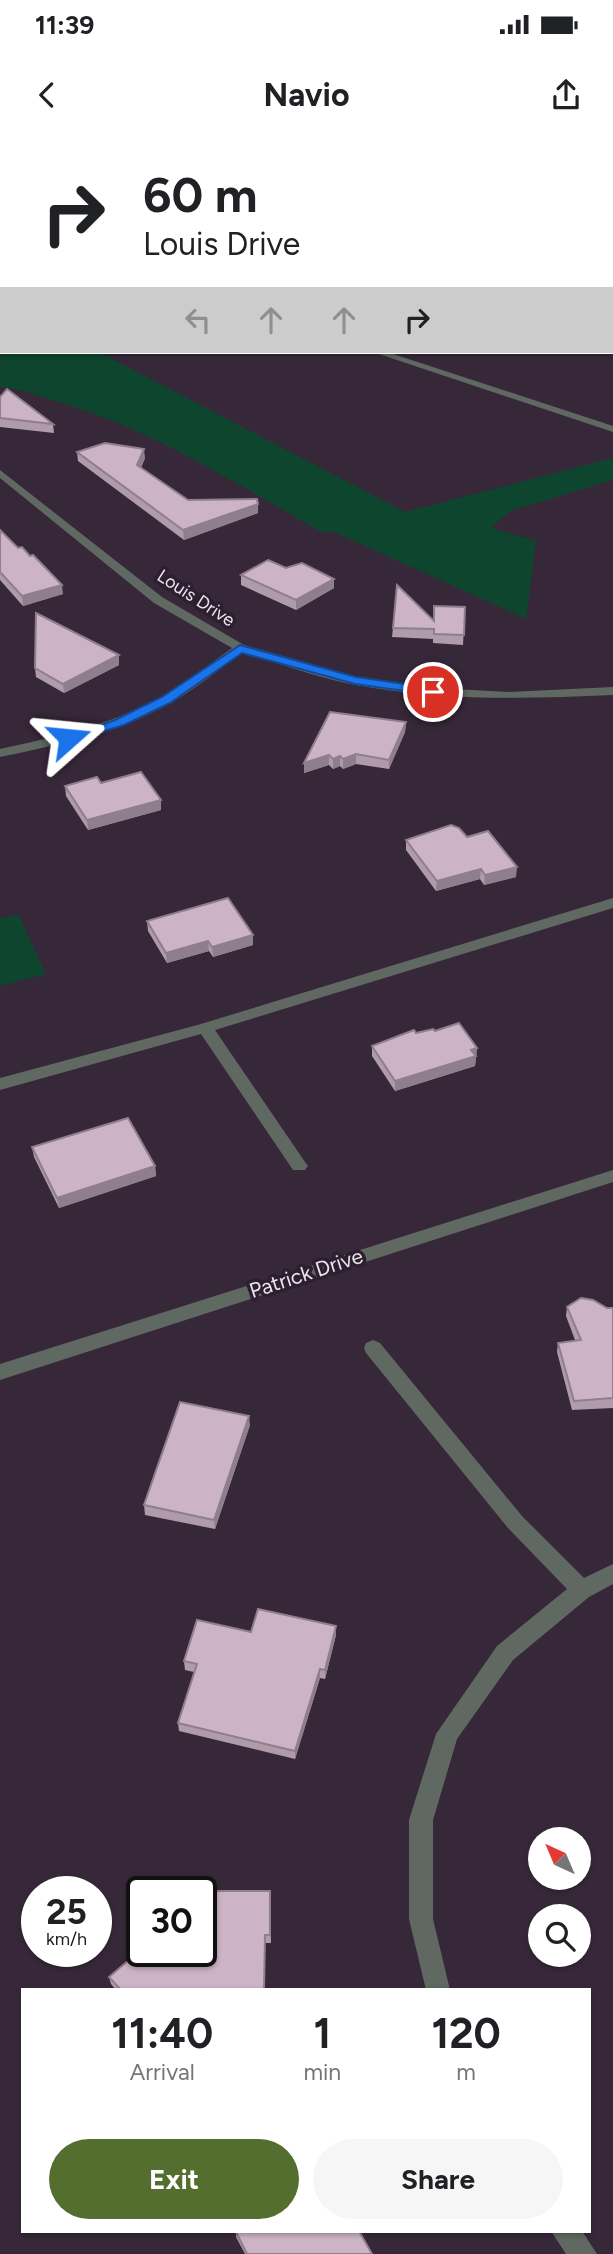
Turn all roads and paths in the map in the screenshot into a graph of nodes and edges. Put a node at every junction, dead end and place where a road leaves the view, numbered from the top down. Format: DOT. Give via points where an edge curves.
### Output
graph roads {
  1 [pos="359,140"];
  2 [pos="381,140"];
  3 [pos="384,354"];
  4 [pos="613,429"];
  5 [pos="0,473"];
  6 [pos="240,649"];
  7 [pos="613,691"];
  8 [pos="0,753"];
  9 [pos="613,903"];
  10 [pos="205,1028"];
  11 [pos="0,1084"];
  12 [pos="299,1166"];
  13 [pos="613,1176"];
  14 [pos="373,1348"];
  15 [pos="0,1372"];
  16 [pos="613,1573"];
  17 [pos="582,1590"];
  18 [pos="438,1988"];
  19 [pos="566,2233"];
  20 [pos="583,2254"];
  1 -- 2 [label="street"];
  3 -- 4 [label="street"];
  5 -- 6 [label="street, Louis Drive" via="159,600"];
  6 -- 7 [label="street, Louis Drive" via="355,681 433,692 509,696"];
  6 -- 8 [label="street" via="166,700 119,722"];
  9 -- 10 [label="street"];
  10 -- 11 [label="street"];
  10 -- 12 [label="street"];
  13 -- 15 [label="street, Patrick Drive"];
  14 -- 17 [label="street" via="515,1522"];
  16 -- 17 [label="street"];
  17 -- 18 [label="street" via="505,1653 447,1734 421,1820 421,1919"];
  19 -- 20 [label="street"];
}
